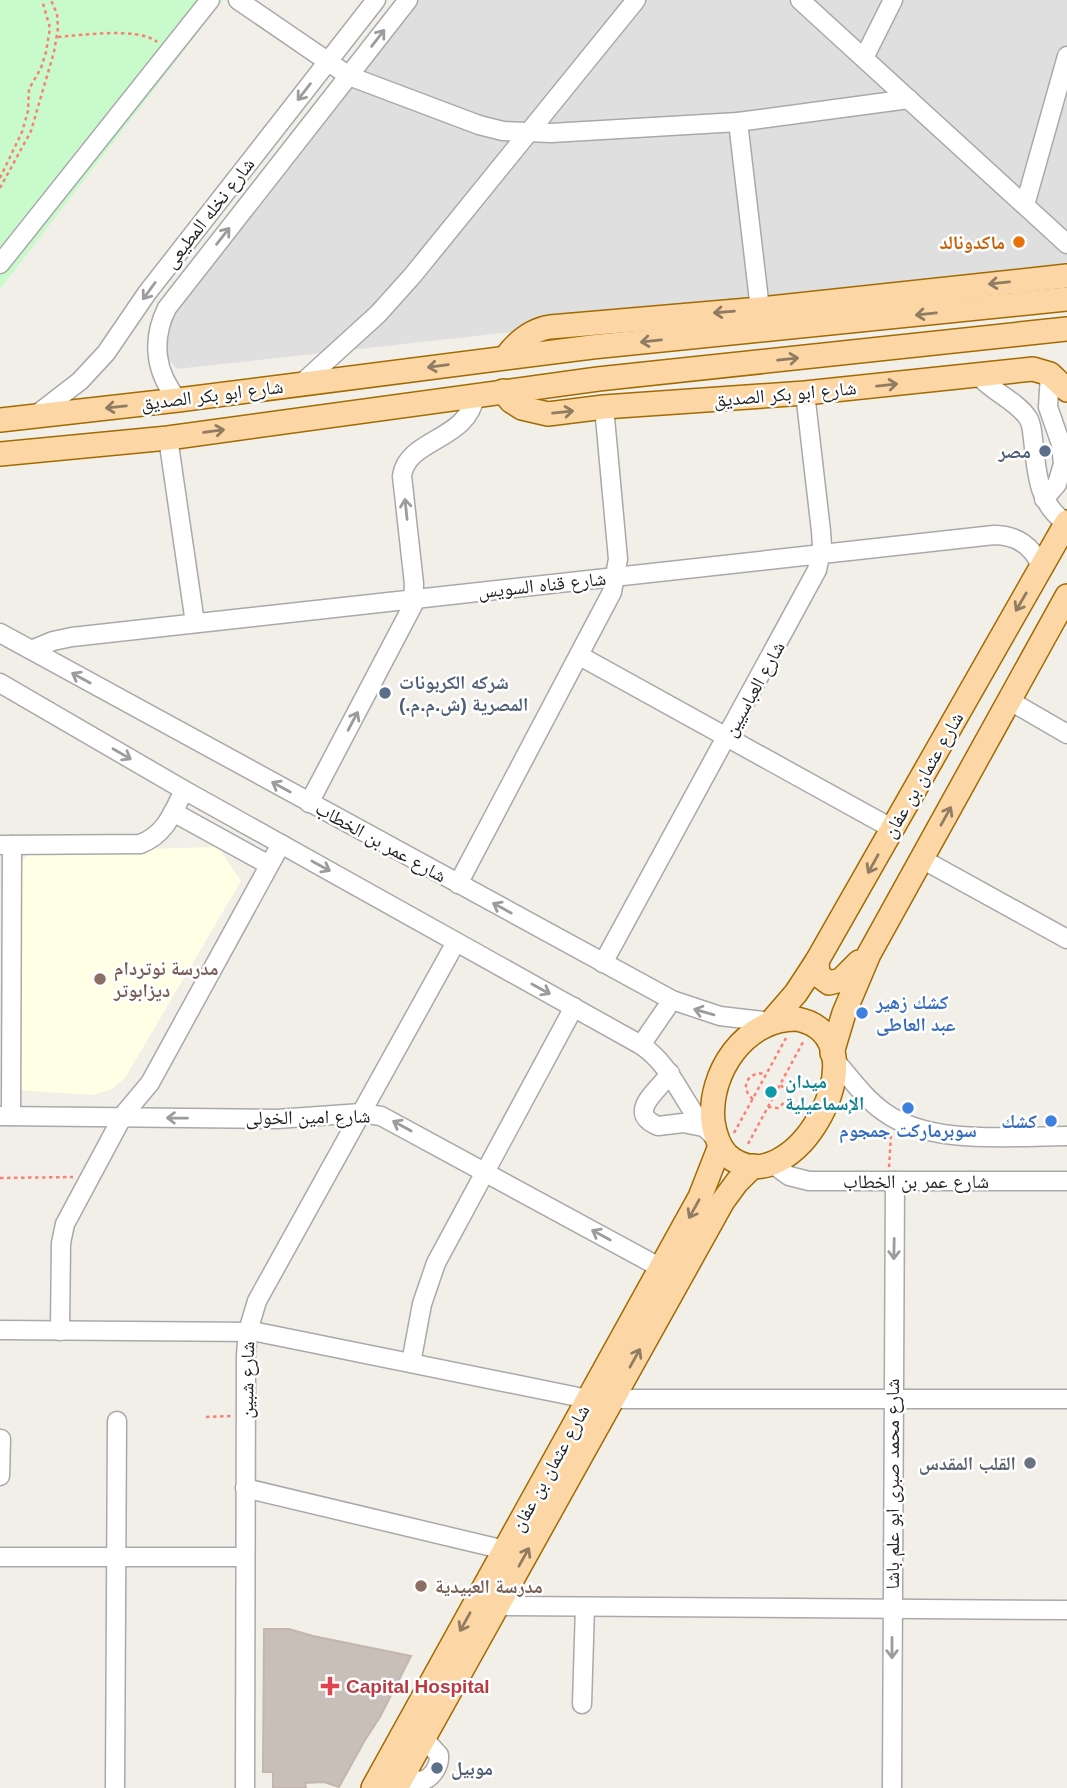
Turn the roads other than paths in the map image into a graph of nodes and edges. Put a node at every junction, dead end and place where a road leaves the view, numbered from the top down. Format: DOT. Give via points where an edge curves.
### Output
graph roads {
  1 [pos="210,0"];
  2 [pos="238,0"];
  3 [pos="376,0"];
  4 [pos="408,0"];
  5 [pos="636,0"];
  6 [pos="800,0"];
  7 [pos="893,0"];
  8 [pos="1067,56"];
  9 [pos="864,58"];
  10 [pos="327,62"];
  11 [pos="349,76"];
  12 [pos="909,99"];
  13 [pos="738,122"];
  14 [pos="528,133"];
  15 [pos="1025,205"];
  16 [pos="1067,244"];
  17 [pos="0,264"];
  18 [pos="1067,276"];
  19 [pos="1067,299"];
  20 [pos="761,309"];
  21 [pos="1067,329"];
  22 [pos="506,357"];
  23 [pos="1054,371"];
  24 [pos="978,375"];
  25 [pos="301,384"];
  26 [pos="1067,390"];
  27 [pos="503,391"];
  28 [pos="805,393"];
  29 [pos="475,395"];
  30 [pos="178,400"];
  31 [pos="604,407"];
  32 [pos="1048,407"];
  33 [pos="1021,410"];
  34 [pos="34,416"];
  35 [pos="0,420"];
  36 [pos="167,438"];
  37 [pos="0,454"];
  38 [pos="1044,499"];
  39 [pos="1066,522"];
  40 [pos="821,554"];
  41 [pos="1041,567"];
  42 [pos="616,577"];
  43 [pos="1067,596"];
  44 [pos="414,599"];
  45 [pos="195,623"];
  46 [pos="0,633"];
  47 [pos="31,650"];
  48 [pos="580,656"];
  49 [pos="0,683"];
  50 [pos="1010,701"];
  51 [pos="1067,734"];
  52 [pos="727,737"];
  53 [pos="184,790"];
  54 [pos="309,803"];
  55 [pos="173,812"];
  56 [pos="892,829"];
  57 [pos="281,844"];
  58 [pos="6,845"];
  59 [pos="922,859"];
  60 [pos="270,865"];
  61 [pos="458,884"];
  62 [pos="1067,940"];
  63 [pos="456,942"];
  64 [pos="874,945"];
  65 [pos="817,961"];
  66 [pos="603,963"];
  67 [pos="672,1000"];
  68 [pos="574,1007"];
  69 [pos="771,1022"];
  70 [pos="641,1045"];
  71 [pos="832,1056"];
  72 [pos="670,1073"];
  73 [pos="361,1113"];
  74 [pos="6,1116"];
  75 [pos="122,1118"];
  76 [pos="1067,1136"];
  77 [pos="732,1151"];
  78 [pos="486,1172"];
  79 [pos="892,1181"];
  80 [pos="1067,1181"];
  81 [pos="661,1268"];
  82 [pos="0,1330"];
  83 [pos="60,1331"];
  84 [pos="248,1331"];
  85 [pos="411,1363"];
  86 [pos="588,1399"];
  87 [pos="612,1399"];
  88 [pos="892,1399"];
  89 [pos="1067,1399"];
  90 [pos="117,1421"];
  91 [pos="1,1439"];
  92 [pos="0,1476"];
  93 [pos="245,1488"];
  94 [pos="505,1550"];
  95 [pos="0,1557"];
  96 [pos="116,1557"];
  97 [pos="245,1557"];
  98 [pos="497,1606"];
  99 [pos="585,1607"];
  100 [pos="892,1609"];
  101 [pos="1067,1610"];
  102 [pos="582,1704"];
  103 [pos="397,1785"];
  104 [pos="115,1788"];
  105 [pos="245,1788"];
  106 [pos="373,1788"];
  107 [pos="892,1788"];
  1 -- 17 [label="street"];
  2 -- 10 [label="street"];
  3 -- 10 [label="street, شارع نخله المطيعى"];
  11 -- 4 [label="street, شارع نخله المطيعى, one-way"];
  5 -- 14 [label="street"];
  6 -- 9 [label="street"];
  7 -- 9 [label="street"];
  8 -- 15 [label="street"];
  9 -- 12 [label="street"];
  10 -- 11 [label="street"];
  10 -- 34 [label="street, شارع نخله المطيعى, one-way" via="147,293 106,353 80,382"];
  11 -- 14 [label="street" via="479,125"];
  30 -- 11 [label="street, شارع نخله المطيعى, one-way" via="159,364 157,339 163,315"];
  12 -- 13 [label="street"];
  12 -- 15 [label="street"];
  13 -- 14 [label="street"];
  13 -- 20 [label="street"];
  14 -- 25 [label="street" via="387,304"];
  15 -- 16 [label="street"];
  18 -- 20 [label="main road, one-way"];
  19 -- 22 [label="main road, شارع ابو بكر الصديق, one-way"];
  20 -- 22 [label="main road, one-way" via="543,328 519,342"];
  27 -- 21 [label="main road, شارع ابو بكر الصديق, one-way"];
  22 -- 25 [label="main road, شارع ابو بكر الصديق, one-way"];
  23 -- 24 [label="main road, شارع ابو بكر الصديق"];
  23 -- 26 [label="main road"];
  23 -- 32 [label="street"];
  28 -- 24 [label="main road, شارع ابو بكر الصديق, one-way"];
  24 -- 33 [label="street"];
  25 -- 30 [label="main road, شارع ابو بكر الصديق"];
  27 -- 29 [label="main road, شارع ابو بكر الصديق"];
  27 -- 31 [label="main road, شارع ابو بكر الصديق, one-way" via="516,405 534,412"];
  28 -- 31 [label="main road, شارع ابو بكر الصديق"];
  28 -- 40 [label="street, شارع العباسيين"];
  36 -- 29 [label="main road, شارع ابو بكر الصديق, one-way"];
  44 -- 29 [label="street, one-way" via="402,476 405,465 414,453 459,424 474,407"];
  30 -- 34 [label="main road, شارع ابو بكر الصديق, one-way"];
  31 -- 42 [label="street"];
  32 -- 33 [label="street"];
  32 -- 38 [label="street" via="1063,458 1059,478"];
  33 -- 38 [label="street" via="1031,424"];
  34 -- 35 [label="main road, شارع ابو بكر الصديق"];
  36 -- 37 [label="main road, شارع ابو بكر الصديق"];
  36 -- 45 [label="street"];
  38 -- 39 [label="street"];
  39 -- 41 [label="main road, شارع عثمان بن عفان"];
  40 -- 41 [label="street, شارع قناه السويس" via="1000,535 1023,543"];
  40 -- 42 [label="street, شارع قناه السويس"];
  40 -- 52 [label="street, شارع العباسيين" via="811,585"];
  41 -- 56 [label="main road, شارع عثمان بن عفان, one-way"];
  42 -- 44 [label="street, شارع قناه السويس"];
  42 -- 48 [label="street" via="610,599"];
  43 -- 50 [label="main road, شارع عثمان بن عفان"];
  44 -- 45 [label="street, شارع قناه السويس"];
  54 -- 44 [label="street, one-way"];
  45 -- 47 [label="street, شارع قناه السويس" via="60,639"];
  46 -- 47 [label="street, شارع عمر بن الخطاب"];
  54 -- 47 [label="street, شارع عمر بن الخطاب, one-way"];
  48 -- 52 [label="street"];
  48 -- 61 [label="street"];
  49 -- 53 [label="street, شارع عمر بن الخطاب, one-way"];
  50 -- 51 [label="street"];
  59 -- 50 [label="main road, شارع عثمان بن عفان, one-way"];
  52 -- 56 [label="street"];
  52 -- 66 [label="street, شارع العباسيين"];
  53 -- 55 [label="street"];
  53 -- 57 [label="street, شارع عمر بن الخطاب"];
  54 -- 61 [label="street, شارع عمر بن الخطاب"];
  55 -- 58 [label="street" via="159,834 140,844"];
  55 -- 60 [label="street"];
  56 -- 65 [label="main road, شارع عثمان بن عفان, one-way"];
  57 -- 60 [label="street"];
  57 -- 63 [label="street, شارع عمر بن الخطاب, one-way"];
  58 -- 74 [label="street"];
  59 -- 62 [label="street"];
  59 -- 64 [label="main road, شارع عثمان بن عفان"];
  60 -- 75 [label="street" via="150,1083"];
  66 -- 61 [label="street, شارع عمر بن الخطاب, one-way"];
  63 -- 68 [label="street, شارع عمر بن الخطاب, one-way"];
  63 -- 73 [label="street, شارع شبين"];
  64 -- 65 [label="main road" via="833,983 820,978"];
  64 -- 71 [label="main road, شارع عثمان بن عفان" via="851,993"];
  65 -- 69 [label="main road, شارع عثمان بن عفان"];
  66 -- 67 [label="street, شارع عمر بن الخطاب"];
  69 -- 67 [label="street, شارع عمر بن الخطاب, one-way" via="720,1016"];
  67 -- 70 [label="street"];
  68 -- 70 [label="street, شارع عمر بن الخطاب"];
  68 -- 78 [label="street"];
  69 -- 71 [label="main road" via="804,1022 826,1037"];
  69 -- 77 [label="main road" via="731,1055 715,1090 713,1110"];
  70 -- 72 [label="street, شارع عمر بن الخطاب"];
  71 -- 76 [label="street" via="867,1097 892,1118 917,1129 946,1135"];
  71 -- 77 [label="main road, شارع عثمان بن عفان" via="830,1095 819,1121 795,1148"];
  72 -- 77 [label="street, شارع عمر بن الخطاب" via="694,1115"];
  72 -- 77 [label="street" via="646,1100 648,1119 658,1126 684,1123"];
  73 -- 75 [label="street, شارع امين الخولى, one-way" via="277,1119"];
  78 -- 73 [label="street, شارع امين الخولى, one-way" via="390,1119"];
  73 -- 84 [label="street, شارع شبين" via="257,1301"];
  74 -- 75 [label="street, شارع امين الخولى"];
  75 -- 83 [label="street" via="67,1218 62,1237"];
  77 -- 79 [label="street, شارع عمر بن الخطاب" via="804,1180"];
  77 -- 81 [label="main road, شارع عثمان بن عفان, one-way" via="704,1190"];
  87 -- 77 [label="main road, شارع عثمان بن عفان, one-way" via="727,1194"];
  81 -- 78 [label="street, شارع امين الخولى, one-way"];
  78 -- 85 [label="street" via="428,1283"];
  79 -- 80 [label="street, شارع عمر بن الخطاب"];
  79 -- 88 [label="street, شارع محمد صبرى ابو علم باشا, one-way"];
  81 -- 86 [label="main road, شارع عثمان بن عفان"];
  82 -- 83 [label="street"];
  83 -- 84 [label="street"];
  84 -- 85 [label="street"];
  84 -- 93 [label="street, شارع شبين"];
  85 -- 86 [label="street"];
  86 -- 94 [label="main road, شارع عثمان بن عفان"];
  87 -- 88 [label="street"];
  98 -- 87 [label="main road, شارع عثمان بن عفان, one-way"];
  88 -- 89 [label="street"];
  88 -- 100 [label="street, شارع محمد صبرى ابو علم باشا"];
  90 -- 96 [label="street"];
  91 -- 92 [label="street"];
  93 -- 94 [label="street"];
  93 -- 97 [label="street, شارع شبين"];
  94 -- 106 [label="main road, شارع عثمان بن عفان, one-way"];
  95 -- 96 [label="street"];
  96 -- 97 [label="street"];
  96 -- 104 [label="street"];
  97 -- 105 [label="street, شارع شبين"];
  98 -- 99 [label="street"];
  98 -- 103 [label="main road, شارع عثمان بن عفان"];
  99 -- 100 [label="street"];
  99 -- 102 [label="street"];
  100 -- 101 [label="street"];
  100 -- 107 [label="street, شارع محمد صبرى ابو علم باشا, one-way"];
}
